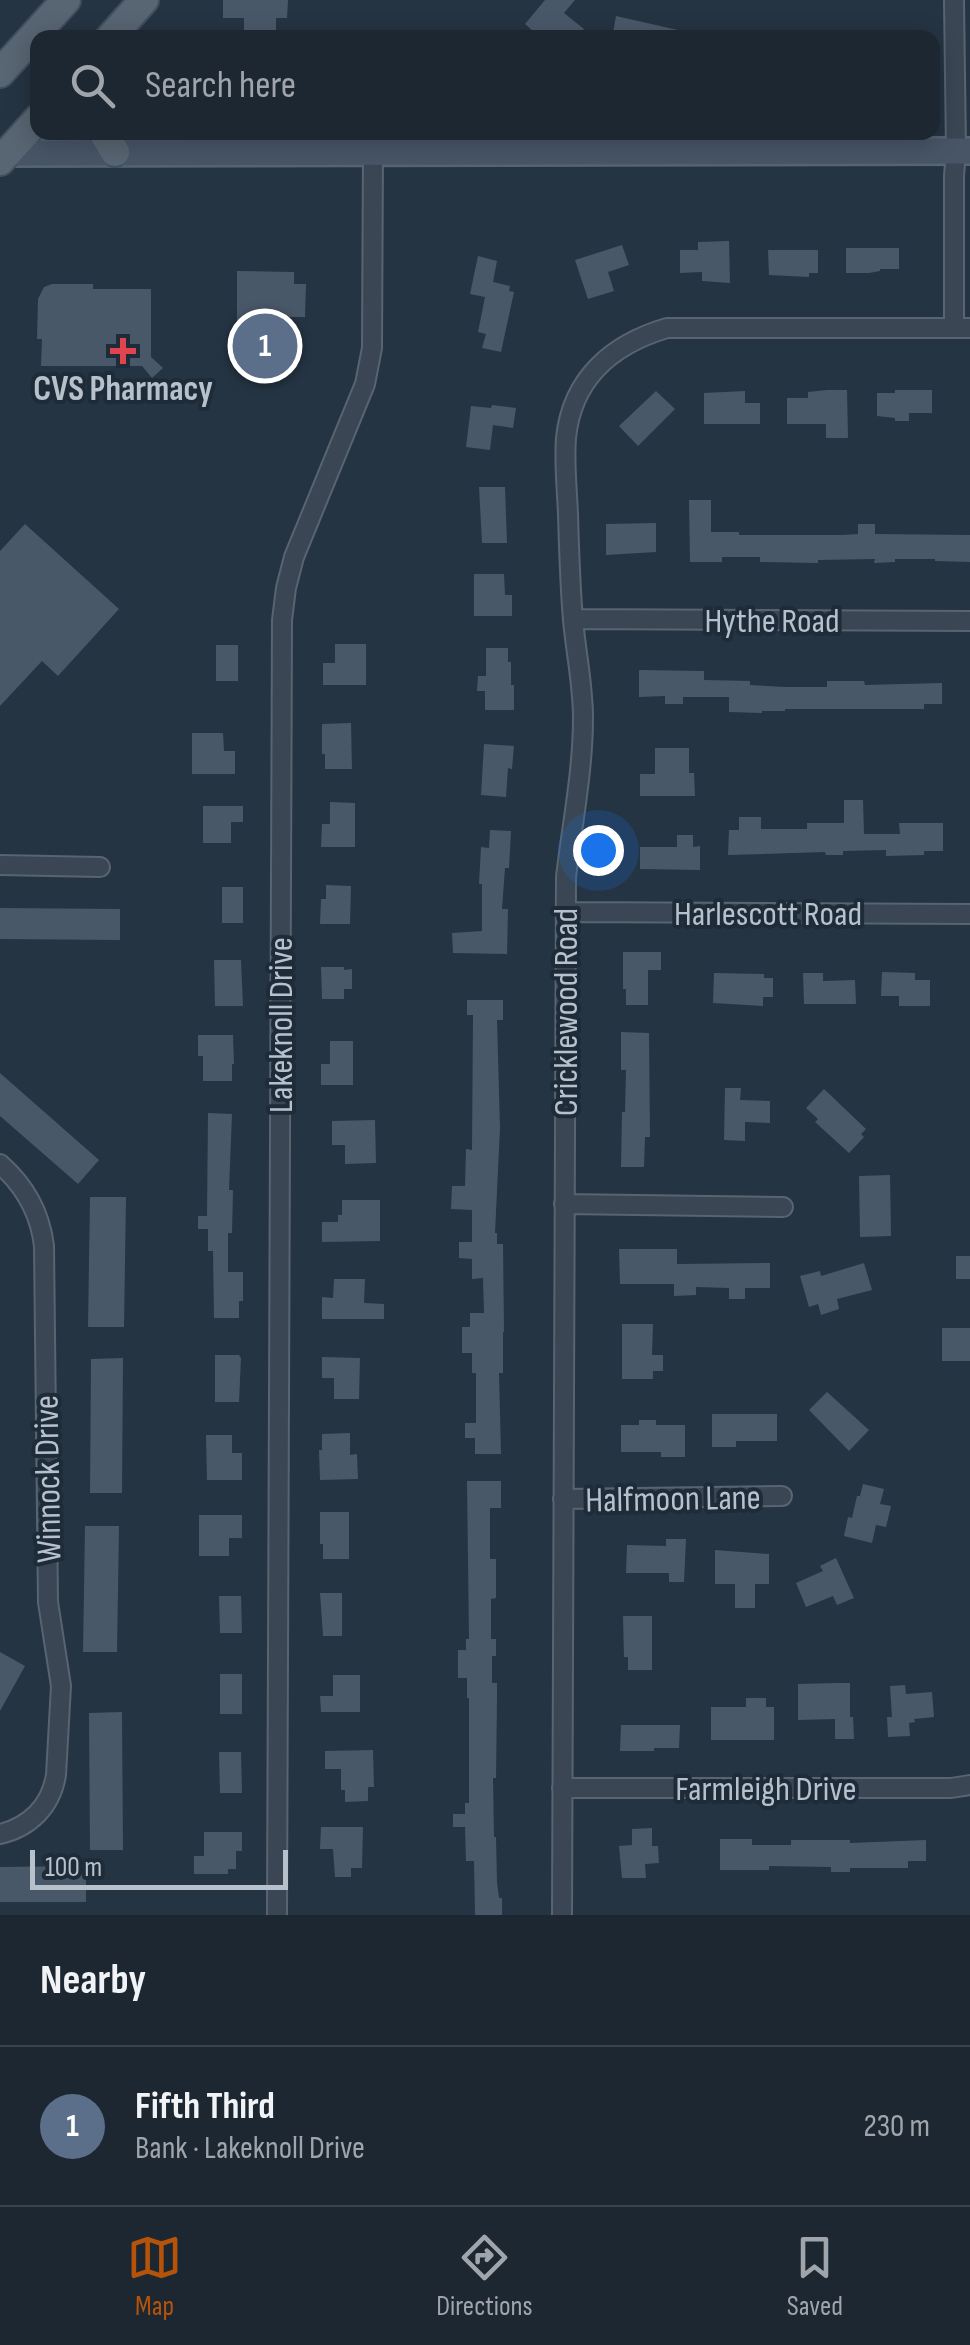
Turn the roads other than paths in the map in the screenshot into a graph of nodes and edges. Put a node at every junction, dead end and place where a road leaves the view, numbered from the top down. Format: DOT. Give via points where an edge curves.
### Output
graph roads {
  1 [pos="66,0"];
  2 [pos="144,0"];
  3 [pos="954,0"];
  4 [pos="39,30"];
  5 [pos="117,30"];
  6 [pos="30,40"];
  7 [pos="0,73"];
  8 [pos="30,127"];
  9 [pos="109,142"];
  10 [pos="373,151"];
  11 [pos="963,151"];
  12 [pos="2,156"];
  13 [pos="962,328"];
  14 [pos="574,619"];
  15 [pos="970,621"];
  16 [pos="0,865"];
  17 [pos="100,867"];
  18 [pos="566,912"];
  19 [pos="970,914"];
  20 [pos="0,1164"];
  21 [pos="564,1204"];
  22 [pos="782,1206"];
  23 [pos="782,1496"];
  24 [pos="564,1499"];
  25 [pos="970,1785"];
  26 [pos="562,1788"];
  27 [pos="0,1834"];
  28 [pos="277,1915"];
  29 [pos="562,1915"];
  1 -- 4 [label="main road"];
  2 -- 5 [label="main road"];
  3 -- 11 [label="street"];
  6 -- 7 [label="main road"];
  8 -- 12 [label="main road"];
  9 -- 10 [label="main road"];
  9 -- 12 [label="main road"];
  10 -- 11 [label="main road"];
  10 -- 28 [label="street, Lakeknoll Drive" via="372,348 365,384 294,557 282,620"];
  11 -- 13 [label="street" via="954,176"];
  13 -- 14 [label="street, Cricklewood Road" via="675,327 622,346 588,379 567,432"];
  14 -- 15 [label="street, Hythe Road"];
  14 -- 18 [label="street, Cricklewood Road" via="583,718"];
  16 -- 17 [label="street"];
  18 -- 19 [label="street, Harlescott Road"];
  18 -- 21 [label="street, Cricklewood Road"];
  20 -- 27 [label="street, Winnock Drive" via="29,1198 44,1246 48,1602 61,1686 53,1789 26,1824"];
  21 -- 22 [label="street"];
  21 -- 24 [label="street, Cricklewood Road"];
  23 -- 24 [label="street, Halfmoon Lane"];
  24 -- 26 [label="street, Cricklewood Road"];
  25 -- 26 [label="street, Farmleigh Drive"];
  26 -- 29 [label="street, Cricklewood Road"];
}
